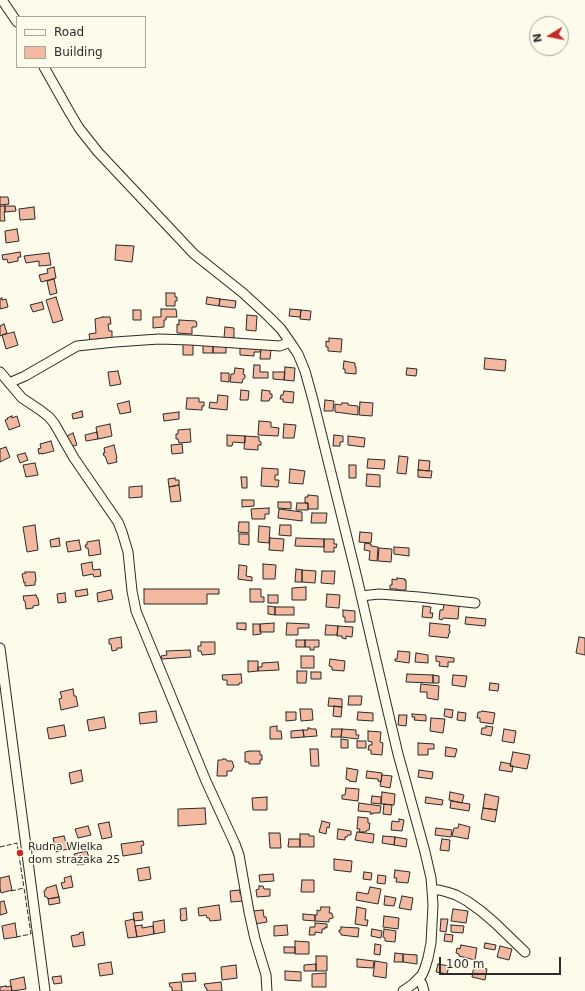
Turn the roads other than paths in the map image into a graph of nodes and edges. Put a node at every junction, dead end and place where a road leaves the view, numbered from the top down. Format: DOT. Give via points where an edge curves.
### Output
graph roads {
  1 [pos="2,0"];
  2 [pos="16,21"];
  3 [pos="45,68"];
  4 [pos="290,342"];
  5 [pos="0,372"];
  6 [pos="8,383"];
  7 [pos="361,596"];
  8 [pos="475,603"];
  9 [pos="0,648"];
  10 [pos="432,890"];
  11 [pos="525,952"];
  12 [pos="418,979"];
  13 [pos="45,991"];
  14 [pos="267,991"];
  15 [pos="403,991"];
  16 [pos="424,991"];
  1 -- 2 [label="street"];
  3 -- 4 [label="street" via="79,128 98,152 194,254 257,305"];
  4 -- 6 [label="street" via="280,346 159,340 77,346"];
  4 -- 7 [label="street" via="305,371"];
  5 -- 6 [label="street"];
  6 -- 14 [label="street" via="22,398 54,423 77,463 118,522 128,552 136,611 206,781 236,844 255,939 266,975"];
  7 -- 8 [label="street" via="379,594"];
  7 -- 10 [label="street" via="398,754 425,852"];
  9 -- 13 [label="street"];
  10 -- 11 [label="street" via="447,892 468,901"];
  10 -- 12 [label="street" via="430,951 422,975"];
  12 -- 15 [label="street"];
  12 -- 16 [label="street"];
}
